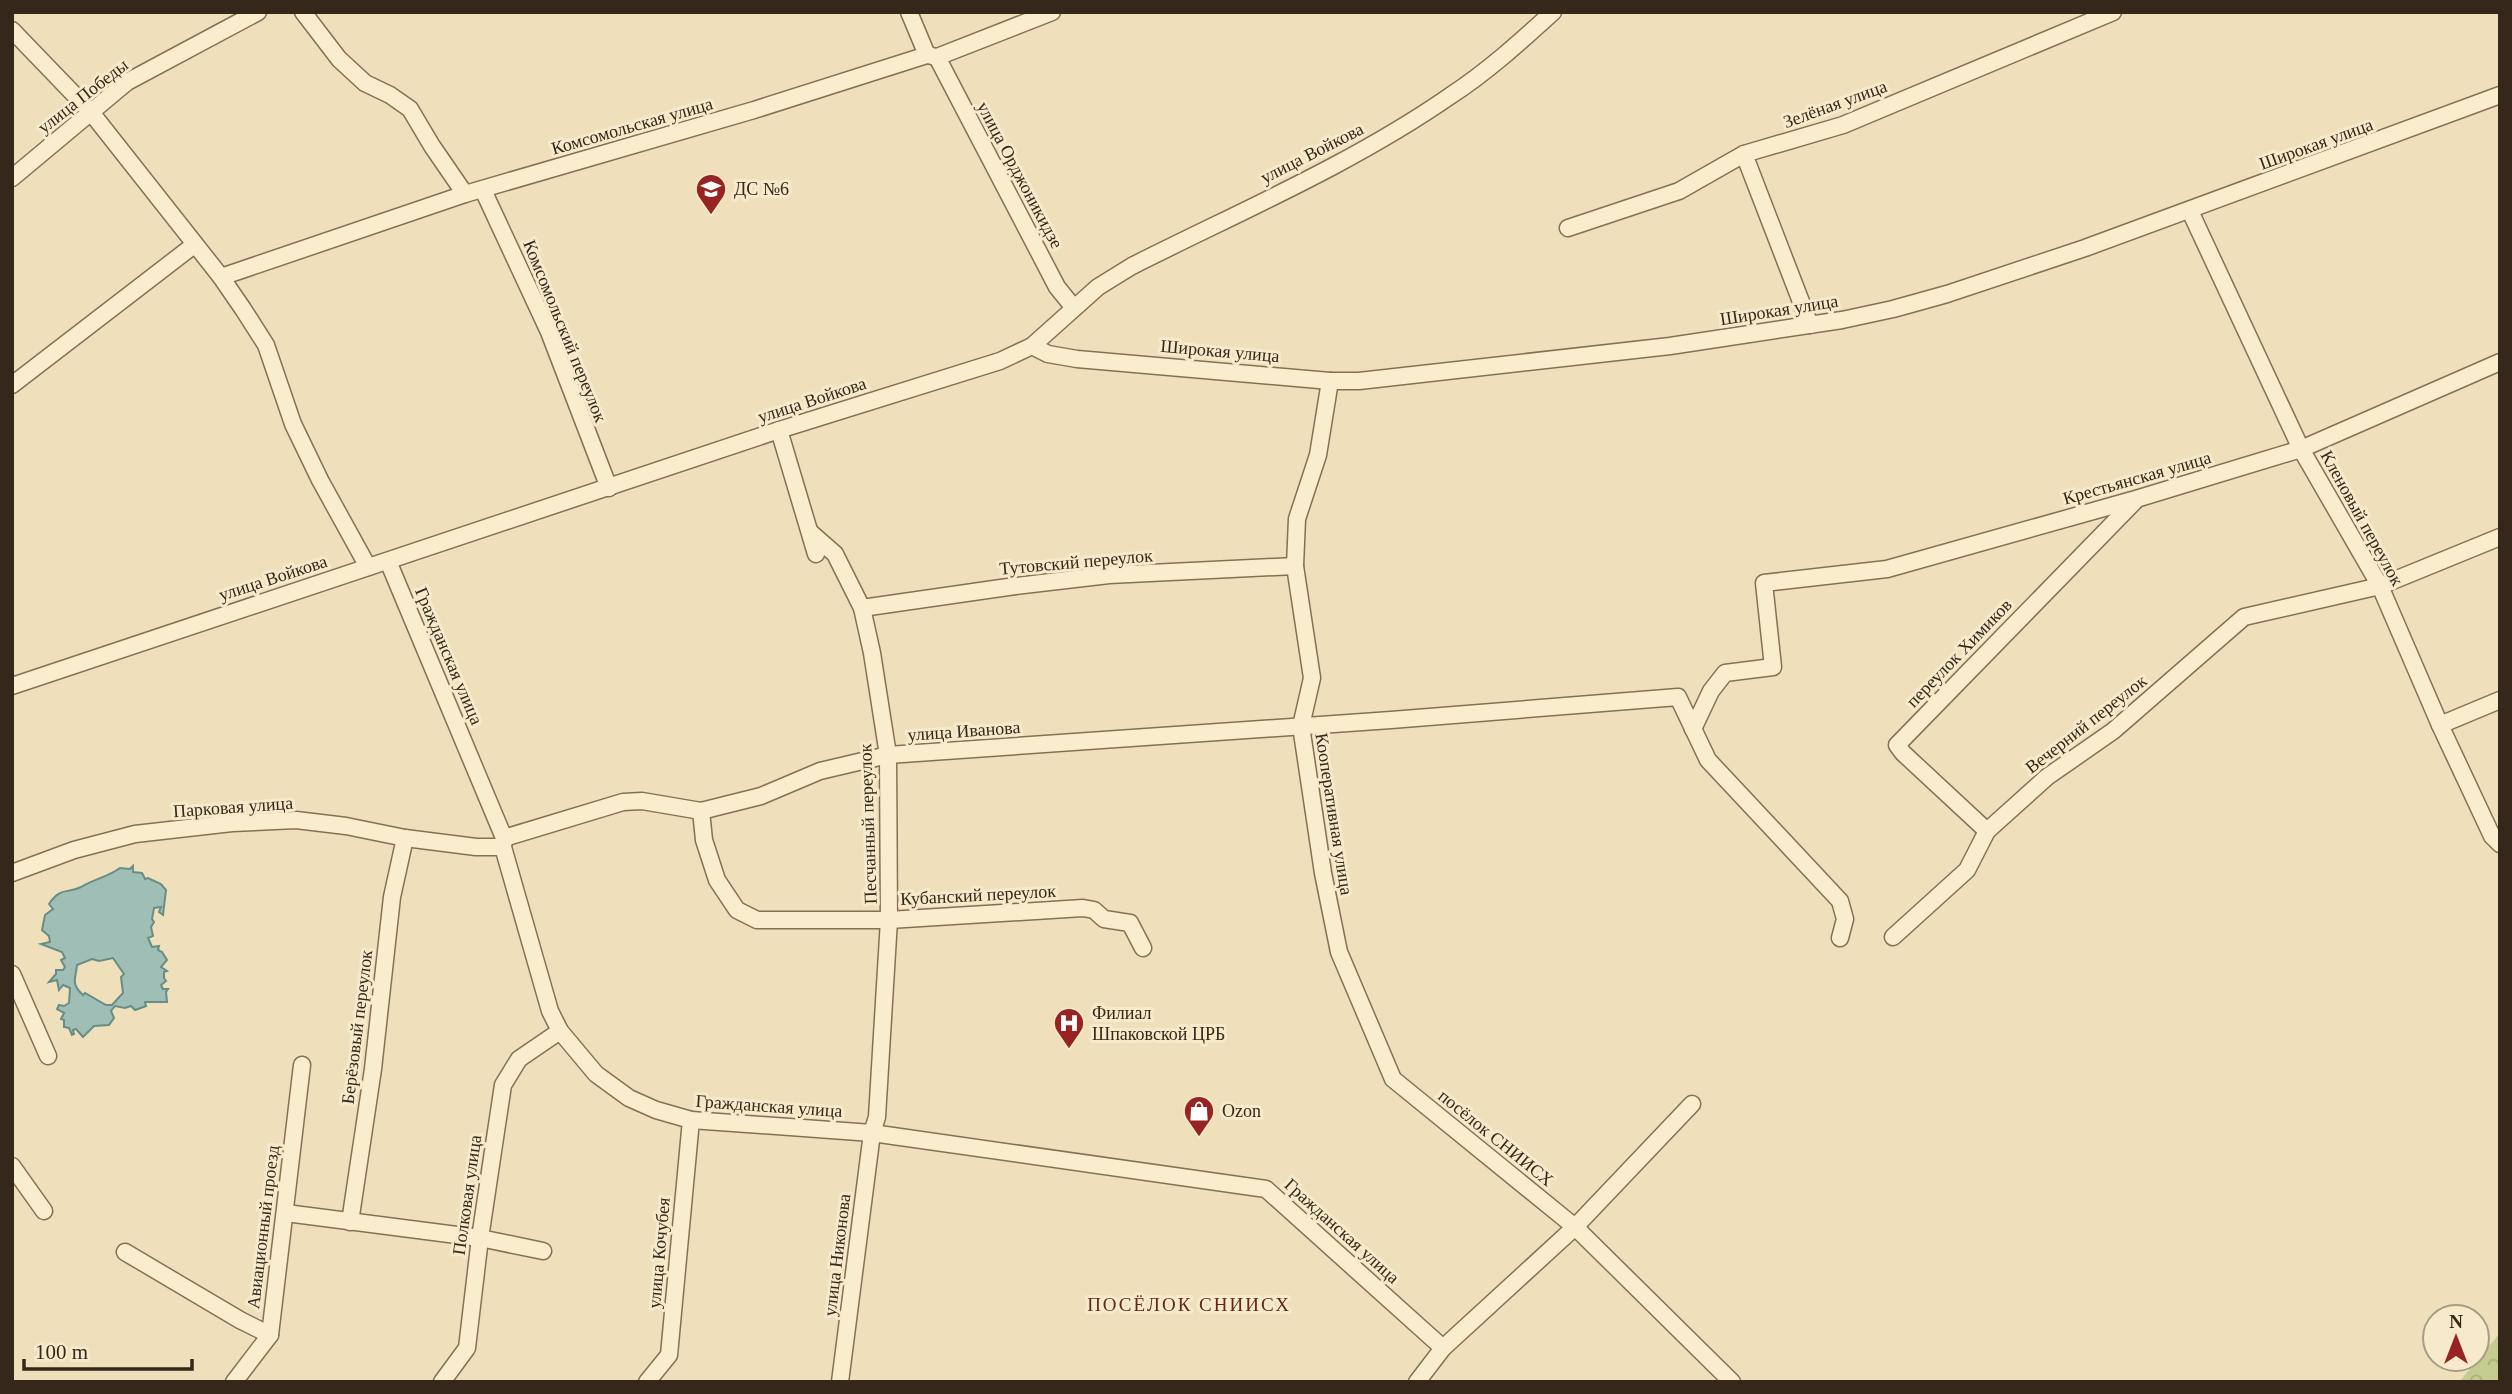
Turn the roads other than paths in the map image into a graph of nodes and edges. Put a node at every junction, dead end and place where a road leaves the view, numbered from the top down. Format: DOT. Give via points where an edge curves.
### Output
graph roads {
  1 [pos="258,12"];
  2 [pos="303,12"];
  3 [pos="909,12"];
  4 [pos="1052,12"];
  5 [pos="1553,12"];
  6 [pos="2113,12"];
  7 [pos="12,30"];
  8 [pos="932,56"];
  9 [pos="2500,95"];
  10 [pos="90,111"];
  11 [pos="1744,154"];
  12 [pos="12,178"];
  13 [pos="483,190"];
  14 [pos="465,194"];
  15 [pos="2190,211"];
  16 [pos="1569,228"];
  17 [pos="194,245"];
  18 [pos="221,278"];
  19 [pos="1074,308"];
  20 [pos="1810,325"];
  21 [pos="1032,346"];
  22 [pos="2500,362"];
  23 [pos="1330,382"];
  24 [pos="12,385"];
  25 [pos="779,430"];
  26 [pos="2301,449"];
  27 [pos="609,488"];
  28 [pos="2136,499"];
  29 [pos="811,533"];
  30 [pos="2500,537"];
  31 [pos="816,554"];
  32 [pos="388,561"];
  33 [pos="1295,566"];
  34 [pos="368,567"];
  35 [pos="2380,586"];
  36 [pos="862,608"];
  37 [pos="12,686"];
  38 [pos="1711,691"];
  39 [pos="1678,697"];
  40 [pos="2500,700"];
  41 [pos="2440,725"];
  42 [pos="1301,726"];
  43 [pos="1693,729"];
  44 [pos="888,755"];
  45 [pos="701,811"];
  46 [pos="1987,831"];
  47 [pos="405,838"];
  48 [pos="503,842"];
  49 [pos="2500,844"];
  50 [pos="12,873"];
  51 [pos="889,920"];
  52 [pos="1893,937"];
  53 [pos="1840,938"];
  54 [pos="1143,948"];
  55 [pos="12,974"];
  56 [pos="560,1031"];
  57 [pos="48,1056"];
  58 [pos="302,1065"];
  59 [pos="1393,1079"];
  60 [pos="1692,1104"];
  61 [pos="691,1120"];
  62 [pos="872,1133"];
  63 [pos="12,1166"];
  64 [pos="44,1211"];
  65 [pos="286,1213"];
  66 [pos="350,1222"];
  67 [pos="1575,1227"];
  68 [pos="480,1238"];
  69 [pos="543,1251"];
  70 [pos="125,1252"];
  71 [pos="270,1335"];
  72 [pos="1443,1348"];
  73 [pos="234,1382"];
  74 [pos="442,1382"];
  75 [pos="647,1382"];
  76 [pos="840,1382"];
  77 [pos="1417,1382"];
  78 [pos="1732,1382"];
  1 -- 10 [label="street, улица Победы" via="127,82"];
  2 -- 14 [label="street" via="339,60 365,83 410,108"];
  3 -- 8 [label="street, улица Орджоникидзе"];
  4 -- 8 [label="street, Комсомольская улица"];
  5 -- 19 [label="street, улица Войкова" via="1451,96 1379,141 1132,266"];
  6 -- 11 [label="street, Зелёная улица" via="1843,125"];
  7 -- 10 [label="street"];
  8 -- 13 [label="street, Комсомольская улица"];
  8 -- 19 [label="street, улица Орджоникидзе" via="1057,287"];
  9 -- 15 [label="street, Широкая улица"];
  10 -- 12 [label="street, улица Победы"];
  10 -- 17 [label="street"];
  11 -- 16 [label="street, Зелёная улица" via="1679,191"];
  11 -- 20 [label="street"];
  13 -- 14 [label="street, Комсомольская улица"];
  13 -- 27 [label="street, Комсомольский переулок" via="544,321"];
  14 -- 18 [label="street, Комсомольская улица"];
  15 -- 20 [label="street, Широкая улица" via="1947,294"];
  15 -- 26 [label="street, Кленовый переулок"];
  17 -- 18 [label="street"];
  17 -- 24 [label="street"];
  18 -- 34 [label="street" via="266,345 293,424"];
  19 -- 21 [label="street, улица Войкова"];
  20 -- 23 [label="street, Широкая улица" via="1670,346"];
  21 -- 23 [label="street, Широкая улица" via="1077,359"];
  21 -- 25 [label="street, улица Войкова" via="1000,361"];
  22 -- 26 [label="street, Крестьянская улица"];
  23 -- 33 [label="street, Кооперативная улица" via="1318,455 1297,519"];
  25 -- 27 [label="street, улица Войкова"];
  25 -- 29 [label="street"];
  26 -- 28 [label="street, Крестьянская улица"];
  26 -- 35 [label="street, Кленовый переулок"];
  27 -- 32 [label="street, улица Войкова"];
  28 -- 38 [label="street, Крестьянская улица" via="1887,569 1764,583 1773,667 1725,673"];
  28 -- 46 [label="street, переулок Химиков" via="1898,745"];
  29 -- 31 [label="street"];
  29 -- 36 [label="street, Песчанный переулок" via="835,554"];
  30 -- 35 [label="street, Вечерний переулок"];
  32 -- 34 [label="street, улица Войкова"];
  32 -- 48 [label="street, Гражданская улица"];
  33 -- 36 [label="street, Тутовский переулок" via="1096,577"];
  33 -- 42 [label="street, Кооперативная улица" via="1312,678"];
  34 -- 37 [label="street, улица Войкова"];
  35 -- 41 [label="street, Кленовый переулок"];
  35 -- 46 [label="street, Вечерний переулок" via="2244,617 2113,732 2047,777"];
  36 -- 44 [label="street, Песчанный переулок"];
  38 -- 39 [label="street, улица Иванова"];
  38 -- 43 [label="street"];
  39 -- 42 [label="street, улица Иванова"];
  39 -- 43 [label="street"];
  40 -- 41 [label="street"];
  41 -- 49 [label="street, Кленовый переулок" via="2492,836"];
  42 -- 44 [label="street, улица Иванова"];
  42 -- 59 [label="street, Кооперативная улица" via="1339,952"];
  43 -- 53 [label="street" via="1708,760 1840,901 1845,919"];
  44 -- 45 [label="street, улица Иванова" via="820,771 761,796"];
  44 -- 51 [label="street, Песчанный переулок"];
  45 -- 48 [label="street, улица Иванова" via="623,802"];
  45 -- 51 [label="street, Кубанский переулок" via="704,840 717,880 737,909 757,920"];
  46 -- 52 [label="street, Вечерний переулок" via="1967,870"];
  47 -- 48 [label="street, Парковая улица" via="476,847"];
  47 -- 50 [label="street, Парковая улица" via="296,820 232,823 135,834"];
  47 -- 66 [label="street, Берёзовый переулок" via="392,897"];
  48 -- 56 [label="street, Гражданская улица" via="550,1011"];
  51 -- 54 [label="street, Кубанский переулок" via="1083,908 1104,919 1130,923"];
  51 -- 62 [label="street, Песчанный переулок" via="877,1117"];
  55 -- 57 [label="street"];
  56 -- 61 [label="street, Гражданская улица" via="596,1074 629,1097"];
  56 -- 68 [label="street, Полковая улица" via="519,1059 503,1085"];
  58 -- 65 [label="street, Авиационный проезд"];
  59 -- 67 [label="street, посёлок СНИИСХ"];
  60 -- 67 [label="street"];
  61 -- 62 [label="street, Гражданская улица"];
  61 -- 75 [label="street, улица Кочубея" via="669,1355"];
  62 -- 72 [label="street, Гражданская улица" via="1266,1189"];
  62 -- 76 [label="street, улица Никонова"];
  63 -- 64 [label="street"];
  65 -- 66 [label="street"];
  65 -- 71 [label="street, Авиационный проезд"];
  66 -- 68 [label="street"];
  67 -- 72 [label="street"];
  67 -- 78 [label="street, посёлок СНИИСХ"];
  68 -- 69 [label="street"];
  68 -- 74 [label="street, Полковая улица" via="467,1348"];
  70 -- 71 [label="street"];
  71 -- 73 [label="street, Авиационный проезд"];
  72 -- 77 [label="street"];
}
